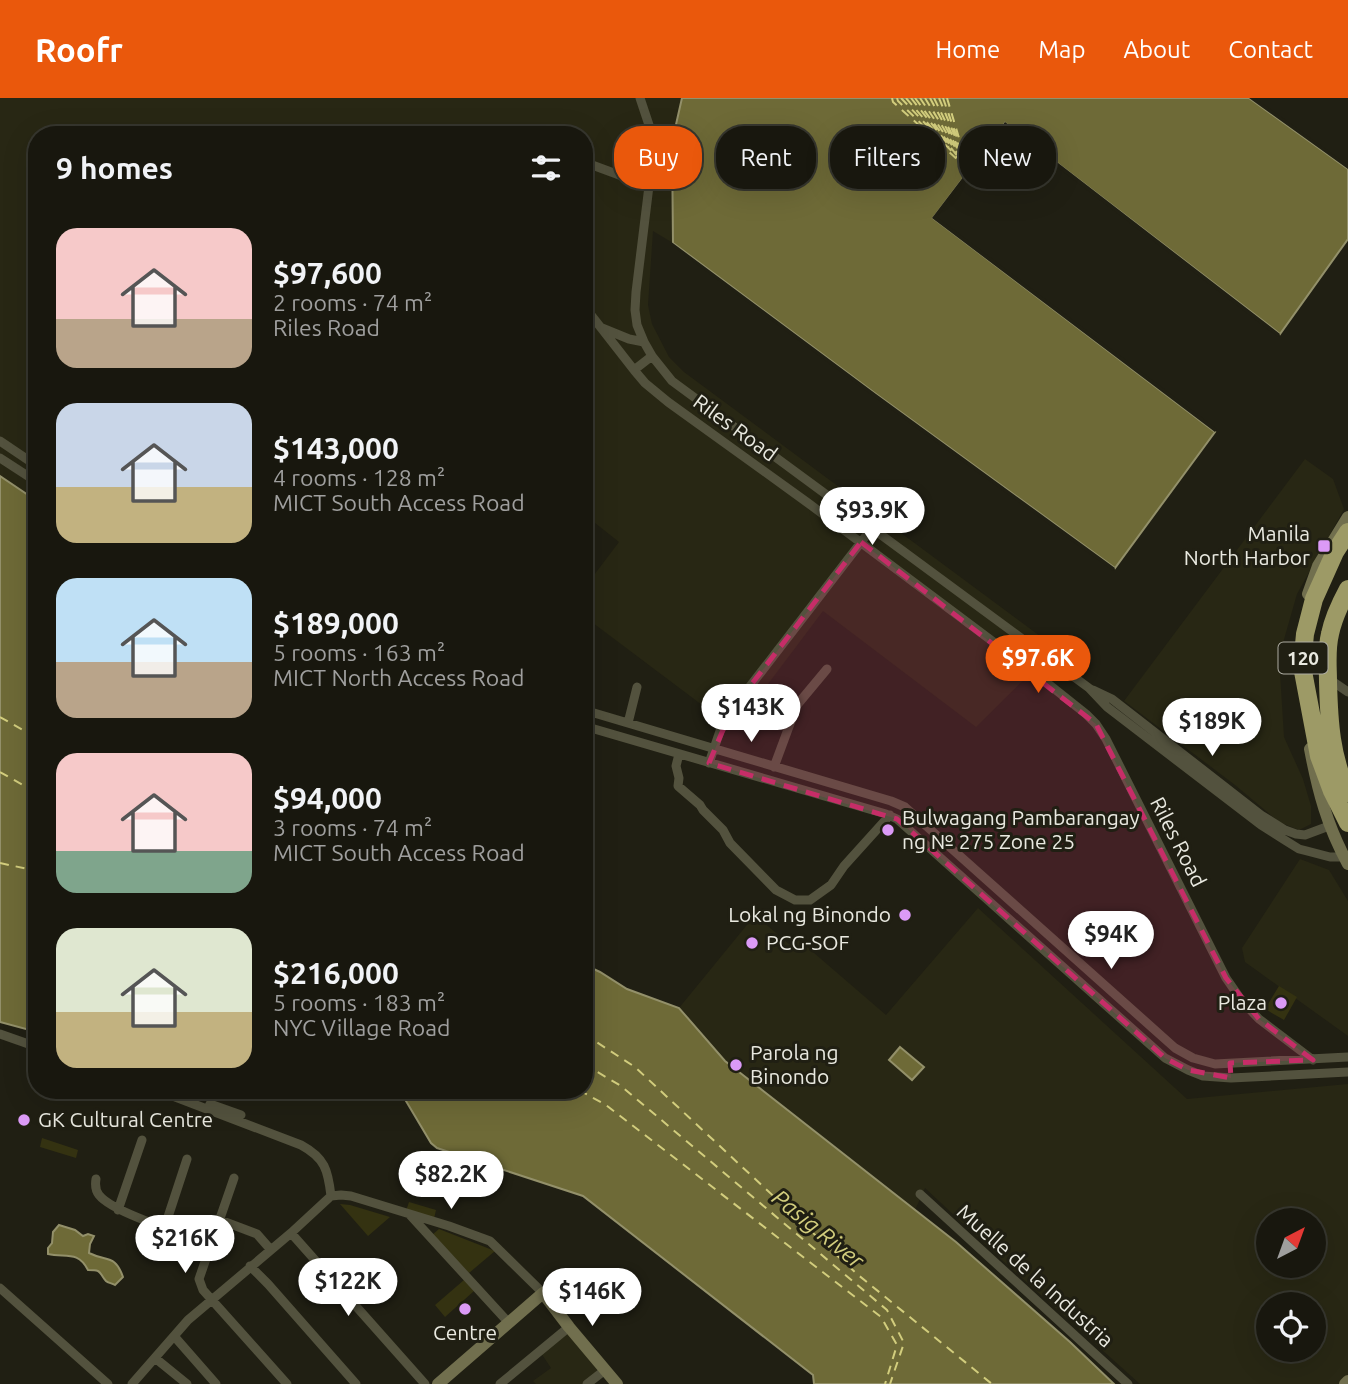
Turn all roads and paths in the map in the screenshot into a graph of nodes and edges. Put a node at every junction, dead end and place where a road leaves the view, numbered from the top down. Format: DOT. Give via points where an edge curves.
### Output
graph roads {
  1 [pos="639,98"];
  2 [pos="649,126"];
  3 [pos="593,165"];
  4 [pos="614,173"];
  5 [pos="649,189"];
  6 [pos="593,317"];
  7 [pos="601,327"];
  8 [pos="644,342"];
  9 [pos="652,356"];
  10 [pos="634,370"];
  11 [pos="0,441"];
  12 [pos="0,457"];
  13 [pos="28,460"];
  14 [pos="28,476"];
  15 [pos="1348,517"];
  16 [pos="872,528"];
  17 [pos="1348,532"];
  18 [pos="861,542"];
  19 [pos="1348,589"];
  20 [pos="827,669"];
  21 [pos="1328,679"];
  22 [pos="637,687"];
  23 [pos="1089,688"];
  24 [pos="1348,692"];
  25 [pos="595,713"];
  26 [pos="593,717"];
  27 [pos="628,723"];
  28 [pos="593,728"];
  29 [pos="714,749"];
  30 [pos="679,754"];
  31 [pos="709,763"];
  32 [pos="774,767"];
  33 [pos="1343,785"];
  34 [pos="890,815"];
  35 [pos="1348,823"];
  36 [pos="1329,825"];
  37 [pos="1346,861"];
  38 [pos="0,1032"];
  39 [pos="28,1042"];
  40 [pos="1348,1057"];
  41 [pos="1313,1060"];
  42 [pos="1230,1063"];
  43 [pos="1348,1072"];
  44 [pos="1231,1077"];
  45 [pos="181,1099"];
  46 [pos="197,1099"];
  47 [pos="241,1115"];
  48 [pos="142,1140"];
  49 [pos="187,1159"];
  50 [pos="234,1178"];
  51 [pos="96,1179"];
  52 [pos="920,1194"];
  53 [pos="331,1196"];
  54 [pos="118,1210"];
  55 [pos="410,1214"];
  56 [pos="220,1220"];
  57 [pos="165,1226"];
  58 [pos="291,1233"];
  59 [pos="212,1243"];
  60 [pos="271,1250"];
  61 [pos="250,1266"];
  62 [pos="0,1288"];
  63 [pos="543,1293"];
  64 [pos="212,1300"];
  65 [pos="508,1322"];
  66 [pos="569,1327"];
  67 [pos="174,1336"];
  68 [pos="155,1358"];
  69 [pos="605,1370"];
  70 [pos="108,1384"];
  71 [pos="132,1384"];
  72 [pos="187,1384"];
  73 [pos="216,1384"];
  74 [pos="287,1384"];
  75 [pos="356,1384"];
  76 [pos="425,1384"];
  77 [pos="438,1384"];
  78 [pos="500,1384"];
  79 [pos="587,1384"];
  80 [pos="617,1384"];
  81 [pos="1128,1384"];
  1 -- 2 [label="street"];
  3 -- 4 [label="street"];
  5 -- 8 [label="street" via="636,292 637,325"];
  6 -- 7 [label="street, Riles Road"];
  7 -- 8 [label="street"];
  7 -- 10 [label="street, Riles Road"];
  8 -- 9 [label="street"];
  9 -- 10 [label="street"];
  9 -- 16 [label="street" via="673,381"];
  10 -- 18 [label="street, Riles Road" via="668,401"];
  11 -- 13 [label="street"];
  12 -- 14 [label="street"];
  15 -- 36 [label="main road, 120" via="1309,590 1295,667"];
  16 -- 18 [label="street"];
  16 -- 23 [label="street"];
  17 -- 33 [label="highway, 120" via="1314,599 1302,666 1319,756"];
  18 -- 29 [label="street" via="731,711"];
  18 -- 41 [label="street, Riles Road" via="1096,724 1226,978 1259,1019"];
  19 -- 21 [label="highway, 120" via="1330,634"];
  20 -- 32 [label="street" via="797,705"];
  21 -- 24 [label="street"];
  21 -- 33 [label="highway, 120" via="1332,748"];
  22 -- 27 [label="street"];
  23 -- 36 [label="street" via="1112,699 1285,830 1305,835"];
  23 -- 37 [label="street" via="1107,707 1261,825 1299,849"];
  25 -- 26 [label="street"];
  25 -- 27 [label="street"];
  27 -- 29 [label="street"];
  28 -- 30 [label="street"];
  29 -- 31 [label="street"];
  29 -- 32 [label="street"];
  30 -- 31 [label="street"];
  30 -- 34 [label="street" via="678,786 776,890 794,900 810,900 831,885"];
  31 -- 34 [label="street"];
  32 -- 42 [label="street" via="905,807 1175,1048 1215,1064"];
  33 -- 35 [label="highway, 120"];
  34 -- 44 [label="street" via="1165,1058 1203,1076"];
  36 -- 37 [label="main road, 120"];
  38 -- 39 [label="street"];
  40 -- 41 [label="street"];
  41 -- 42 [label="street"];
  42 -- 44 [label="street"];
  43 -- 44 [label="street"];
  45 -- 53 [label="street" via="312,1151 325,1166"];
  46 -- 47 [label="street"];
  48 -- 54 [label="street"];
  49 -- 57 [label="street"];
  50 -- 56 [label="street"];
  51 -- 54 [label="street" via="96,1192"];
  52 -- 81 [label="street, Muelle de la Industria"];
  53 -- 55 [label="street" via="351,1196"];
  53 -- 58 [label="street"];
  54 -- 57 [label="street"];
  55 -- 63 [label="street" via="490,1241"];
  55 -- 65 [label="street"];
  56 -- 59 [label="street"];
  56 -- 60 [label="street" via="257,1234"];
  57 -- 59 [label="street"];
  58 -- 60 [label="street"];
  58 -- 76 [label="street"];
  59 -- 64 [label="street" via="200,1279"];
  60 -- 61 [label="street"];
  61 -- 64 [label="street"];
  61 -- 75 [label="street"];
  62 -- 70 [label="street"];
  63 -- 65 [label="main road"];
  63 -- 66 [label="main road"];
  64 -- 67 [label="street"];
  64 -- 74 [label="street"];
  65 -- 77 [label="main road"];
  66 -- 69 [label="main road"];
  66 -- 78 [label="street"];
  67 -- 68 [label="street"];
  67 -- 73 [label="street"];
  68 -- 71 [label="street"];
  68 -- 72 [label="street"];
  69 -- 79 [label="street"];
  69 -- 80 [label="main road"];
}
